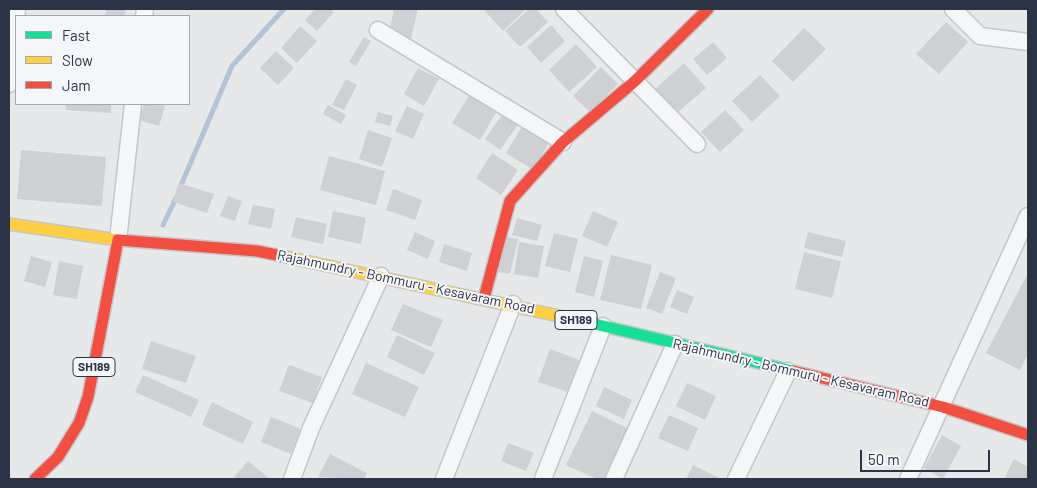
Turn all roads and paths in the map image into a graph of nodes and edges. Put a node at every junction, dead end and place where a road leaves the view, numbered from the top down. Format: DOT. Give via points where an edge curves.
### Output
graph roads {
  1 [pos="564,9"];
  2 [pos="708,9"];
  3 [pos="953,9"];
  4 [pos="15,28"];
  5 [pos="378,30"];
  6 [pos="1028,42"];
  7 [pos="635,81"];
  8 [pos="9,84"];
  9 [pos="133,105"];
  10 [pos="563,142"];
  11 [pos="696,144"];
  12 [pos="1028,216"];
  13 [pos="9,224"];
  14 [pos="118,240"];
  15 [pos="381,276"];
  16 [pos="484,298"];
  17 [pos="513,304"];
  18 [pos="603,326"];
  19 [pos="675,344"];
  20 [pos="788,371"];
  21 [pos="943,407"];
  22 [pos="1028,435"];
  23 [pos="35,479"];
  24 [pos="292,479"];
  25 [pos="444,479"];
  26 [pos="543,479"];
  27 [pos="614,479"];
  28 [pos="736,479"];
  29 [pos="908,479"];
  1 -- 7 [label="street"];
  2 -- 7 [label="main road"];
  3 -- 6 [label="street" via="980,36"];
  4 -- 8 [label="street"];
  5 -- 10 [label="street"];
  7 -- 10 [label="main road"];
  7 -- 11 [label="street"];
  9 -- 14 [label="street"];
  10 -- 16 [label="main road" via="510,201"];
  12 -- 21 [label="street"];
  13 -- 14 [label="main road, Rajahmundry - Bommuru - Kesavaram Road"];
  14 -- 15 [label="main road, Rajahmundry - Bommuru - Kesavaram Road / SH189" via="258,250"];
  14 -- 23 [label="main road, SH189" via="88,397 79,423 58,457"];
  15 -- 16 [label="main road, Rajahmundry - Bommuru - Kesavaram Road / SH189"];
  15 -- 24 [label="street" via="311,428"];
  16 -- 17 [label="main road, Rajahmundry - Bommuru - Kesavaram Road / SH189"];
  17 -- 18 [label="main road, Rajahmundry - Bommuru - Kesavaram Road / SH189"];
  17 -- 25 [label="street"];
  18 -- 19 [label="main road, Rajahmundry - Bommuru - Kesavaram Road / SH189"];
  18 -- 26 [label="street"];
  19 -- 20 [label="main road, Rajahmundry - Bommuru - Kesavaram Road / SH189"];
  19 -- 27 [label="street"];
  20 -- 21 [label="main road, Rajahmundry - Bommuru - Kesavaram Road / SH189"];
  20 -- 28 [label="street"];
  21 -- 22 [label="main road, Rajahmundry - Bommuru - Kesavaram Road / SH189"];
  21 -- 29 [label="street"];
}
